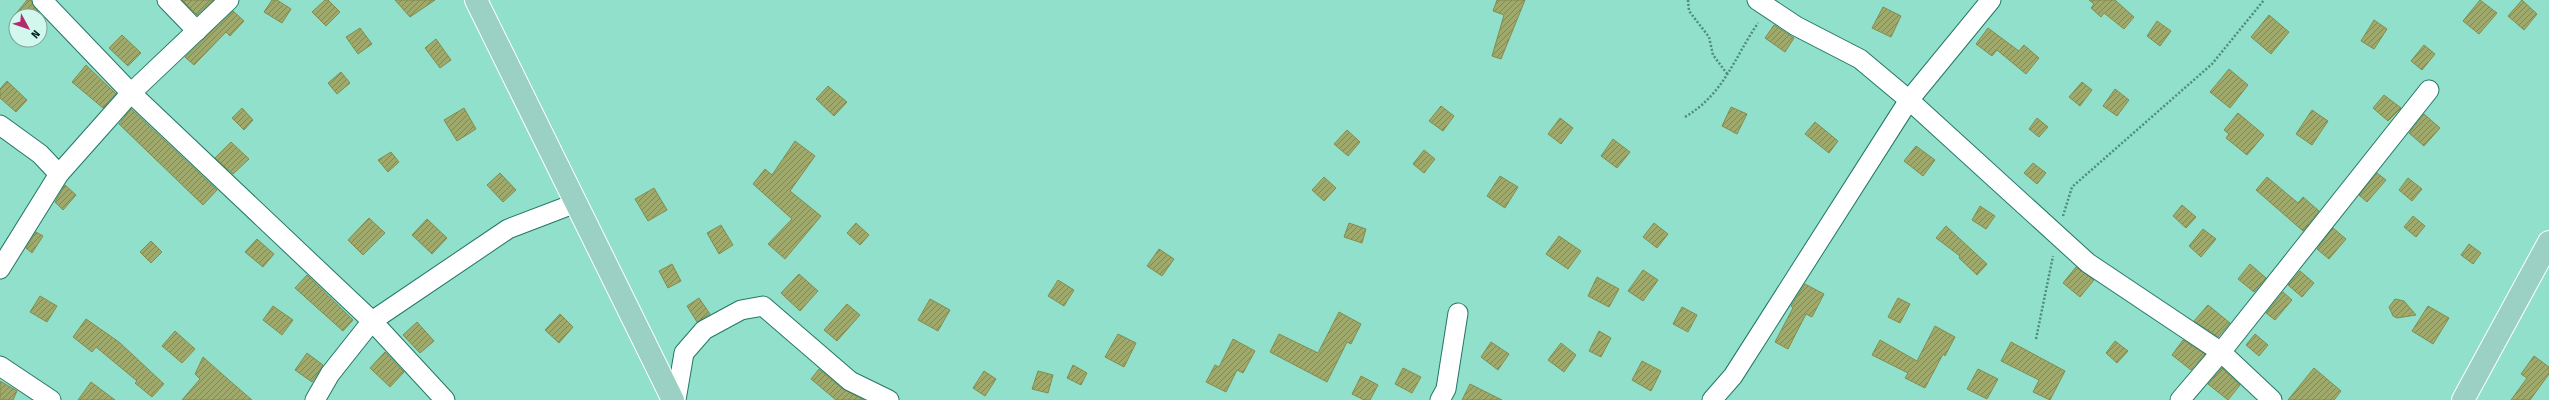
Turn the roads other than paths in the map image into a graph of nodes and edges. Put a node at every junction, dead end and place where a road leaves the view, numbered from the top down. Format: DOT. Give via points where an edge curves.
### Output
graph roads {
  1 [pos="42,0"];
  2 [pos="167,0"];
  3 [pos="229,0"];
  4 [pos="476,0"];
  5 [pos="1991,0"];
  6 [pos="1763,4"];
  7 [pos="197,31"];
  8 [pos="2430,90"];
  9 [pos="131,93"];
  10 [pos="1909,100"];
  11 [pos="0,125"];
  12 [pos="58,174"];
  13 [pos="576,203"];
  14 [pos="2549,242"];
  15 [pos="0,269"];
  16 [pos="1458,313"];
  17 [pos="372,321"];
  18 [pos="2221,352"];
  19 [pos="0,366"];
  20 [pos="51,400"];
  21 [pos="315,400"];
  22 [pos="445,400"];
  23 [pos="675,400"];
  24 [pos="889,400"];
  25 [pos="1440,400"];
  26 [pos="1712,400"];
  27 [pos="2180,400"];
  28 [pos="2272,400"];
  29 [pos="2462,400"];
  1 -- 9 [label="street"];
  2 -- 7 [label="street"];
  3 -- 7 [label="street"];
  4 -- 13 [label="main road"];
  5 -- 10 [label="street"];
  6 -- 10 [label="street" via="1796,26 1860,59"];
  7 -- 9 [label="street"];
  8 -- 18 [label="street"];
  9 -- 12 [label="street"];
  9 -- 17 [label="street"];
  10 -- 18 [label="street" via="2088,263"];
  10 -- 26 [label="street" via="1732,376"];
  11 -- 12 [label="street" via="40,154"];
  12 -- 15 [label="street"];
  13 -- 17 [label="street" via="508,230"];
  13 -- 23 [label="main road"];
  14 -- 29 [label="main road"];
  16 -- 25 [label="street" via="1446,389"];
  17 -- 21 [label="street" via="330,374"];
  17 -- 22 [label="street"];
  18 -- 27 [label="street"];
  18 -- 28 [label="street"];
  19 -- 20 [label="street"];
  23 -- 24 [label="street" via="684,353 704,330 741,310 763,306 850,381"];
}
